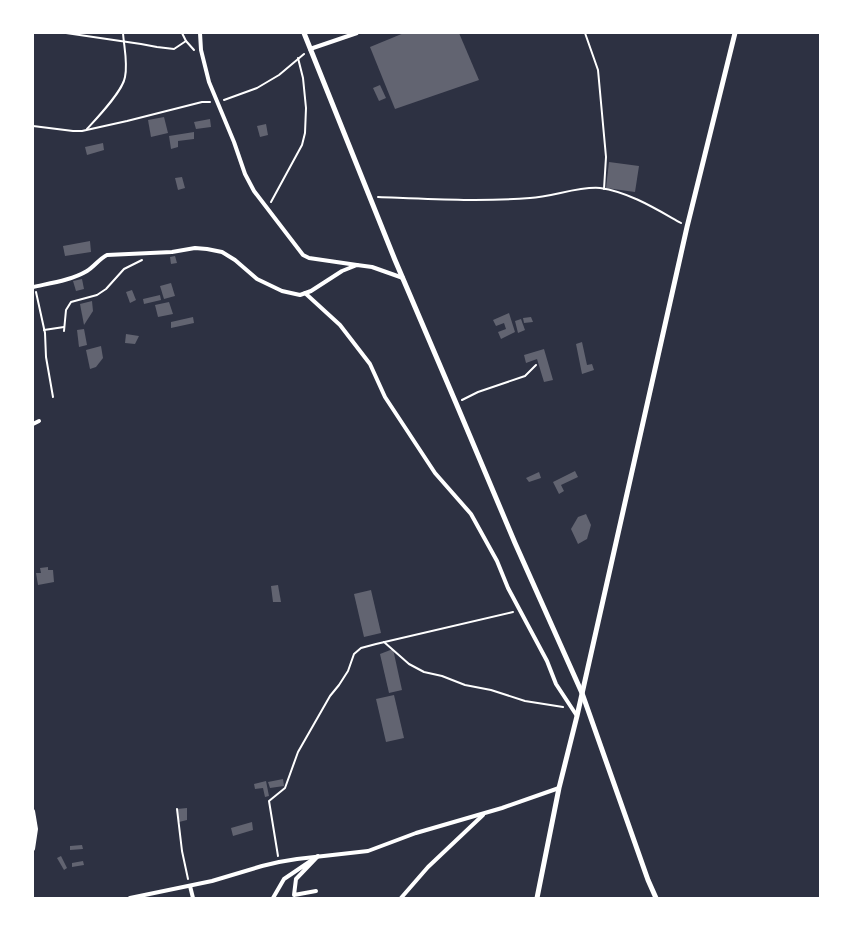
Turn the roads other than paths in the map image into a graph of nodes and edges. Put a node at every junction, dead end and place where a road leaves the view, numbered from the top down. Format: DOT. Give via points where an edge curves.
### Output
graph roads {
  1 [pos="200,33"];
  2 [pos="304,33"];
  3 [pos="357,33"];
  4 [pos="735,33"];
  5 [pos="310,49"];
  6 [pos="357,265"];
  7 [pos="403,278"];
  8 [pos="34,287"];
  9 [pos="305,293"];
  10 [pos="39,421"];
  11 [pos="33,424"];
  12 [pos="582,693"];
  13 [pos="577,716"];
  14 [pos="559,788"];
  15 [pos="33,811"];
  16 [pos="485,814"];
  17 [pos="33,849"];
  18 [pos="318,856"];
  19 [pos="190,886"];
  20 [pos="316,891"];
  21 [pos="130,898"];
  22 [pos="193,898"];
  23 [pos="273,898"];
  24 [pos="401,898"];
  25 [pos="537,898"];
  26 [pos="656,898"];
  1 -- 6 [label="street" via="201,50 209,82 254,191 303,255"];
  2 -- 5 [label="street"];
  3 -- 5 [label="street"];
  4 -- 12 [label="street" via="687,227"];
  5 -- 7 [label="street"];
  6 -- 7 [label="street" via="372,267"];
  6 -- 9 [label="street"];
  7 -- 12 [label="street" via="515,543"];
  8 -- 9 [label="street" via="82,273 107,255 172,252 194,248 222,252 257,279 282,291 300,295"];
  9 -- 13 [label="street" via="340,325 370,364 385,397 435,473 471,514 497,561 556,684"];
  10 -- 11 [label="street"];
  12 -- 13 [label="street"];
  12 -- 26 [label="street"];
  13 -- 14 [label="street"];
  14 -- 16 [label="street"];
  14 -- 25 [label="street"];
  15 -- 17 [label="street" via="36,829"];
  16 -- 18 [label="street" via="368,850"];
  16 -- 24 [label="street" via="428,867"];
  18 -- 19 [label="street" via="262,866"];
  18 -- 20 [label="street" via="296,879 294,896"];
  18 -- 23 [label="street" via="284,879"];
  19 -- 21 [label="street"];
  19 -- 22 [label="street"];
}
